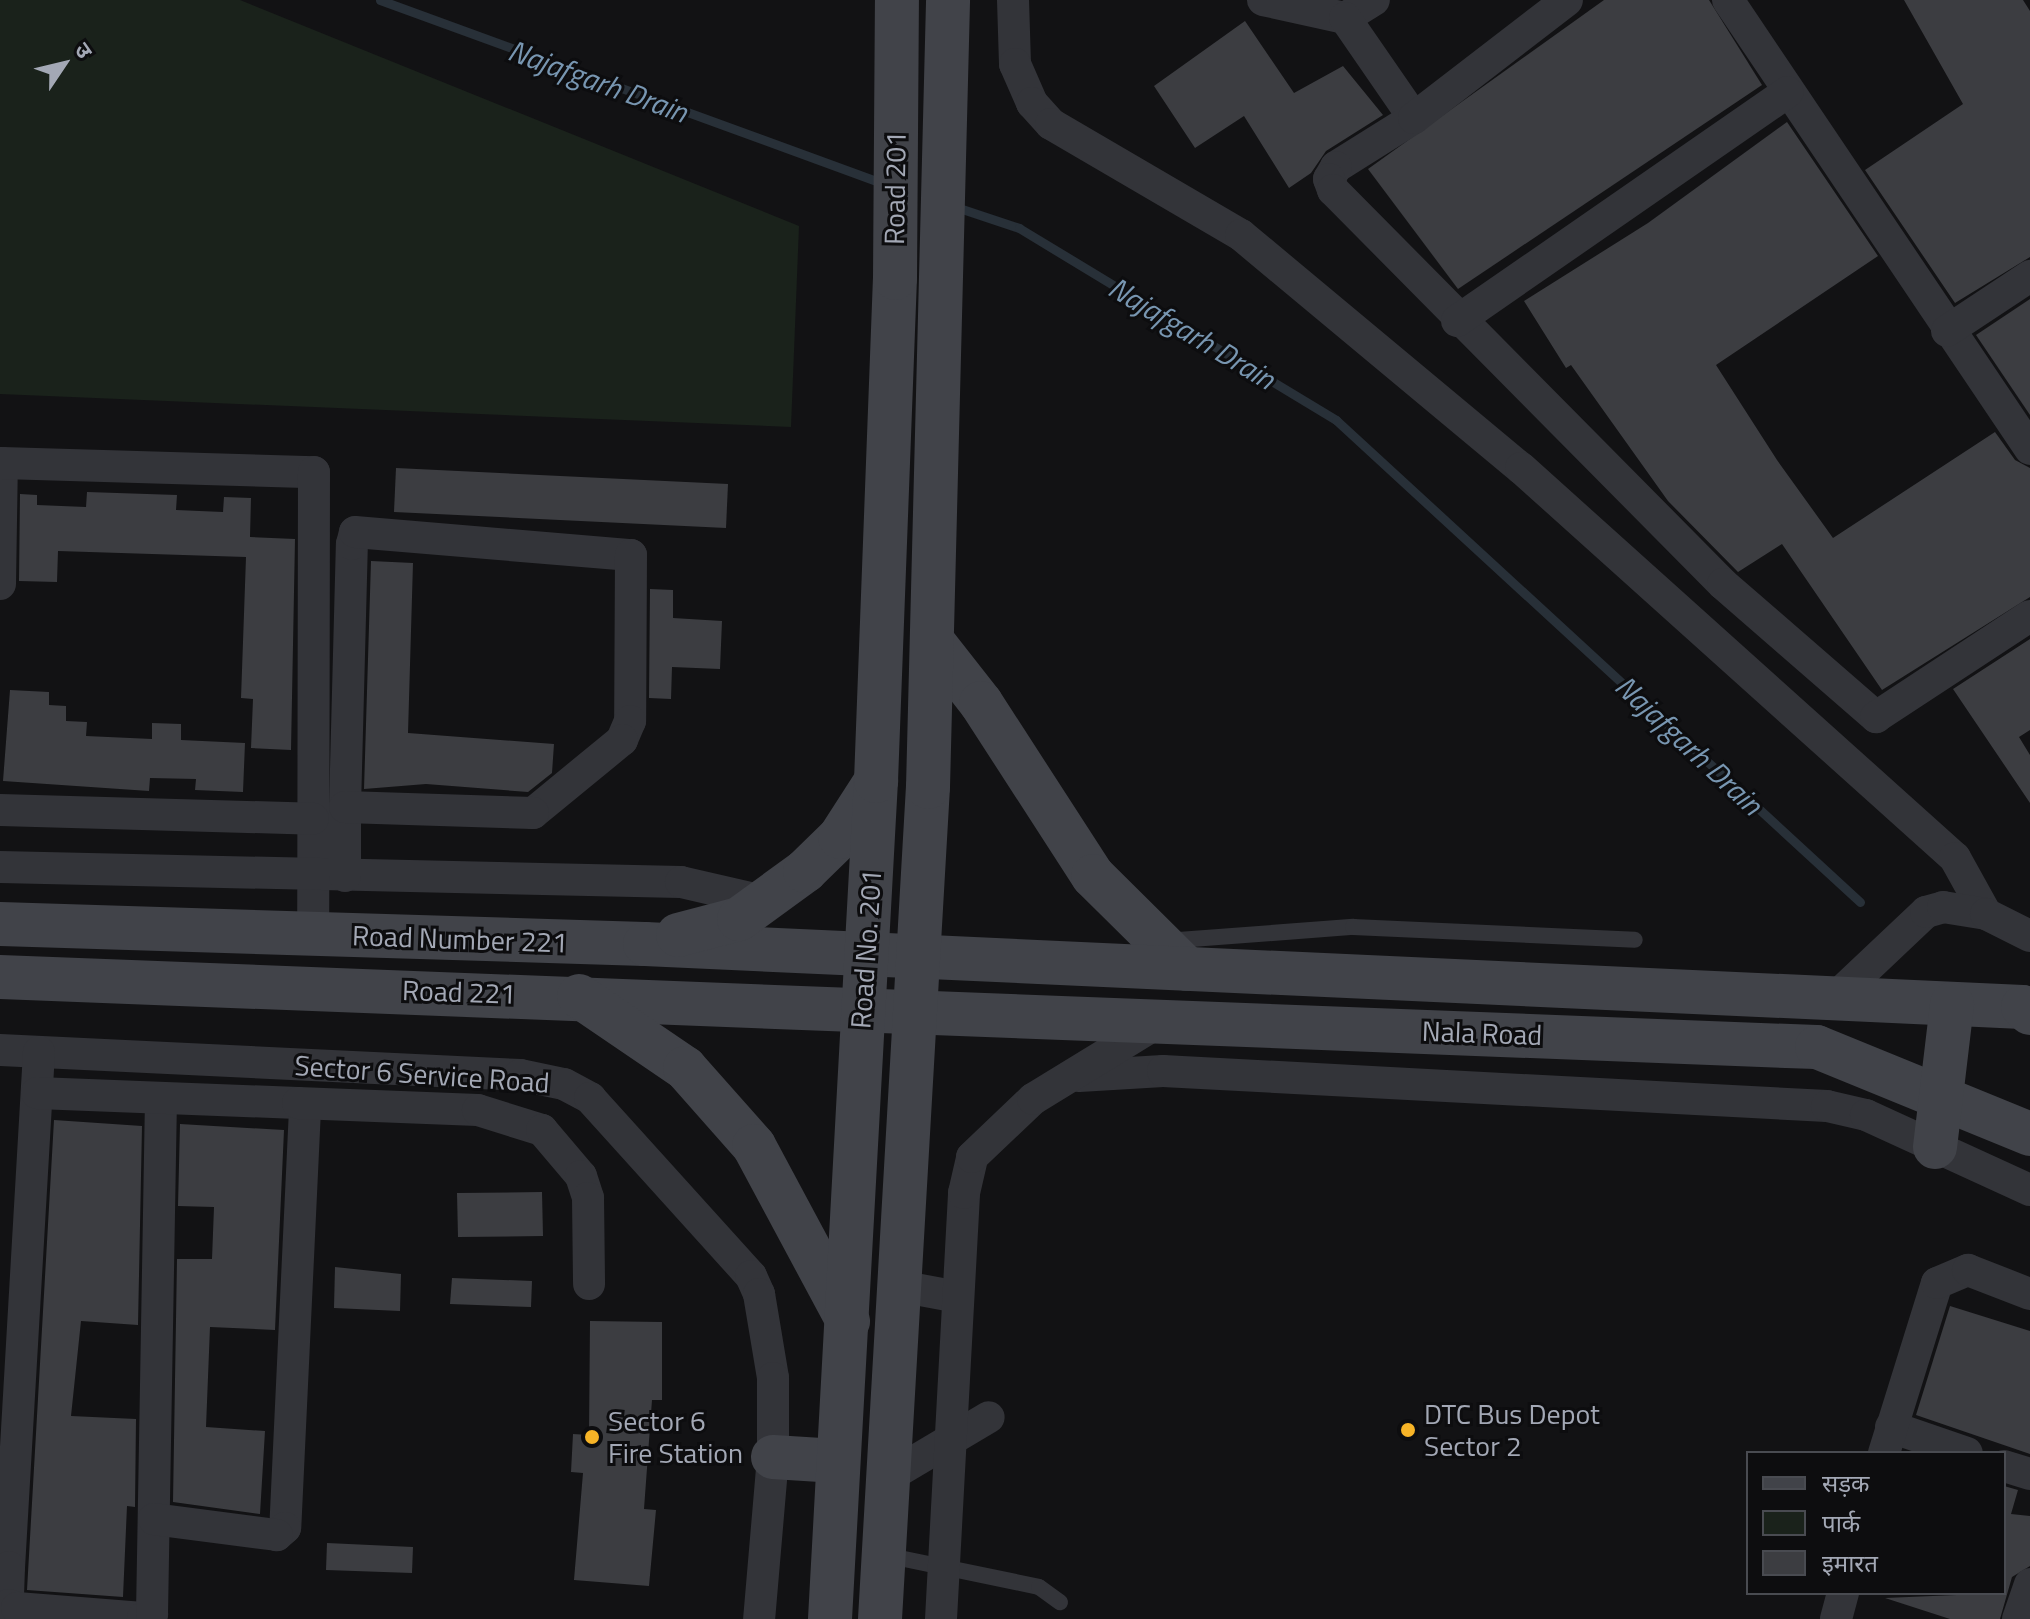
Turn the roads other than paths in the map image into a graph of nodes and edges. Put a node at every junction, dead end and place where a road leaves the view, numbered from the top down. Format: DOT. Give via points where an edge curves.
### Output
graph roads {
  1 [pos="897,0"];
  2 [pos="948,0"];
  3 [pos="1013,0"];
  4 [pos="1263,0"];
  5 [pos="1374,0"];
  6 [pos="1567,0"];
  7 [pos="1728,0"];
  8 [pos="1345,18"];
  9 [pos="1788,92"];
  10 [pos="1414,118"];
  11 [pos="2030,276"];
  12 [pos="895,278"];
  13 [pos="1457,321"];
  14 [pos="1947,331"];
  15 [pos="2030,449"];
  16 [pos="0,584"];
  17 [pos="2030,616"];
  18 [pos="934,643"];
  19 [pos="876,781"];
  20 [pos="345,807"];
  21 [pos="0,810"];
  22 [pos="313,819"];
  23 [pos="0,867"];
  24 [pos="345,876"];
  25 [pos="312,877"];
  26 [pos="763,901"];
  27 [pos="1986,914"];
  28 [pos="0,924"];
  29 [pos="313,934"];
  30 [pos="2030,936"];
  31 [pos="1635,940"];
  32 [pos="645,944"];
  33 [pos="1173,955"];
  34 [pos="920,957"];
  35 [pos="867,958"];
  36 [pos="0,977"];
  37 [pos="579,996"];
  38 [pos="1835,998"];
  39 [pos="1952,1004"];
  40 [pos="860,1007"];
  41 [pos="917,1009"];
  42 [pos="2030,1013"];
  43 [pos="1162,1020"];
  44 [pos="0,1050"];
  45 [pos="39,1052"];
  46 [pos="1079,1076"];
  47 [pos="37,1093"];
  48 [pos="161,1098"];
  49 [pos="1941,1098"];
  50 [pos="298,1103"];
  51 [pos="2030,1134"];
  52 [pos="1935,1147"];
  53 [pos="2030,1190"];
  54 [pos="589,1284"];
  55 [pos="899,1286"];
  56 [pos="2030,1294"];
  57 [pos="958,1297"];
  58 [pos="849,1323"];
  59 [pos="989,1417"];
  60 [pos="1887,1440"];
  61 [pos="950,1442"];
  62 [pos="1955,1451"];
  63 [pos="773,1457"];
  64 [pos="837,1461"];
  65 [pos="2006,1467"];
  66 [pos="2030,1474"];
  67 [pos="888,1477"];
  68 [pos="154,1519"];
  69 [pos="884,1555"];
  70 [pos="944,1570"];
  71 [pos="2030,1584"];
  72 [pos="1842,1595"];
  73 [pos="1060,1602"];
  74 [pos="759,1619"];
  75 [pos="830,1619"];
  76 [pos="880,1619"];
  77 [pos="941,1619"];
  78 [pos="1836,1619"];
  79 [pos="2018,1619"];
  1 -- 12 [label="main road, Road 201"];
  2 -- 18 [label="main road, Road 201"];
  3 -- 27 [label="street" via="1015,64 1032,103 1051,124 1241,235 1510,458 1955,858"];
  4 -- 8 [label="street"];
  5 -- 8 [label="street"];
  6 -- 10 [label="street"];
  7 -- 9 [label="street"];
  8 -- 10 [label="street"];
  9 -- 13 [label="street"];
  9 -- 14 [label="street"];
  10 -- 13 [label="street" via="1336,167 1329,179"];
  11 -- 14 [label="street"];
  12 -- 19 [label="main road, Road No. 201"];
  13 -- 17 [label="street" via="1723,584 1876,717"];
  14 -- 15 [label="street"];
  16 -- 22 [label="street" via="2,463 314,472"];
  18 -- 33 [label="main road" via="981,703 1093,876"];
  18 -- 34 [label="main road, Road 201"];
  19 -- 26 [label="main road" via="840,837"];
  19 -- 35 [label="main road, Road No. 201"];
  20 -- 20 [label="street" via="355,532 631,555 630,721 622,740 533,813"];
  20 -- 24 [label="street"];
  21 -- 22 [label="street"];
  22 -- 25 [label="street"];
  23 -- 25 [label="street"];
  24 -- 25 [label="street"];
  24 -- 26 [label="street" via="681,882"];
  25 -- 29 [label="street"];
  26 -- 32 [label="main road" via="739,919"];
  27 -- 30 [label="street"];
  27 -- 38 [label="street" via="1943,907 1926,912"];
  28 -- 29 [label="main road, Road Number 221"];
  29 -- 32 [label="main road, Road Number 221"];
  31 -- 33 [label="lane" via="1353,927"];
  32 -- 35 [label="main road, Road Number 221"];
  33 -- 34 [label="main road, Nala Road"];
  33 -- 38 [label="main road, Nala Road"];
  34 -- 35 [label="main road, Road Number 221"];
  34 -- 41 [label="main road, Road 201"];
  35 -- 40 [label="main road, Road No. 201"];
  36 -- 37 [label="main road, Road 221"];
  37 -- 40 [label="main road, Road 221"];
  37 -- 58 [label="main road" via="685,1068 754,1146"];
  38 -- 39 [label="main road, Nala Road"];
  39 -- 42 [label="main road, Nala Road"];
  39 -- 49 [label="main road"];
  40 -- 41 [label="main road, Road 221"];
  40 -- 58 [label="main road, Road No. 201"];
  41 -- 43 [label="main road, Nala Road"];
  41 -- 55 [label="main road, Road 201"];
  43 -- 46 [label="street"];
  43 -- 49 [label="main road, Nala Road" via="1817,1047"];
  44 -- 45 [label="street, Sector 6 Service Road"];
  45 -- 47 [label="street"];
  45 -- 63 [label="street, Sector 6 Service Road" via="520,1075 564,1084 590,1098 751,1276 773,1378"];
  46 -- 52 [label="street" via="1163,1071 1827,1106 1866,1115"];
  46 -- 57 [label="street" via="1033,1099 972,1157 964,1193"];
  47 -- 48 [label="street"];
  47 -- 68 [label="street" via="8,1605 148,1617"];
  48 -- 50 [label="street"];
  48 -- 68 [label="street"];
  49 -- 51 [label="main road, Nala Road"];
  49 -- 52 [label="main road"];
  50 -- 54 [label="street" via="478,1110 542,1130 581,1176"];
  50 -- 68 [label="street" via="305,1114 285,1528 277,1535"];
  52 -- 53 [label="street"];
  55 -- 57 [label="street"];
  55 -- 67 [label="main road, Road 201"];
  56 -- 60 [label="street" via="1968,1270 1937,1283"];
  57 -- 61 [label="street"];
  58 -- 64 [label="main road, Road No. 201"];
  59 -- 61 [label="street"];
  60 -- 62 [label="street"];
  61 -- 67 [label="street"];
  61 -- 70 [label="street"];
  63 -- 64 [label="main road"];
  63 -- 74 [label="street, Sector 6 Service Road"];
  64 -- 75 [label="main road, Road No. 201"];
  65 -- 66 [label="street"];
  67 -- 69 [label="main road"];
  69 -- 70 [label="lane"];
  69 -- 76 [label="main road"];
  70 -- 73 [label="lane" via="1039,1587"];
  70 -- 77 [label="street"];
  71 -- 79 [label="street"];
  72 -- 78 [label="street"];
}
